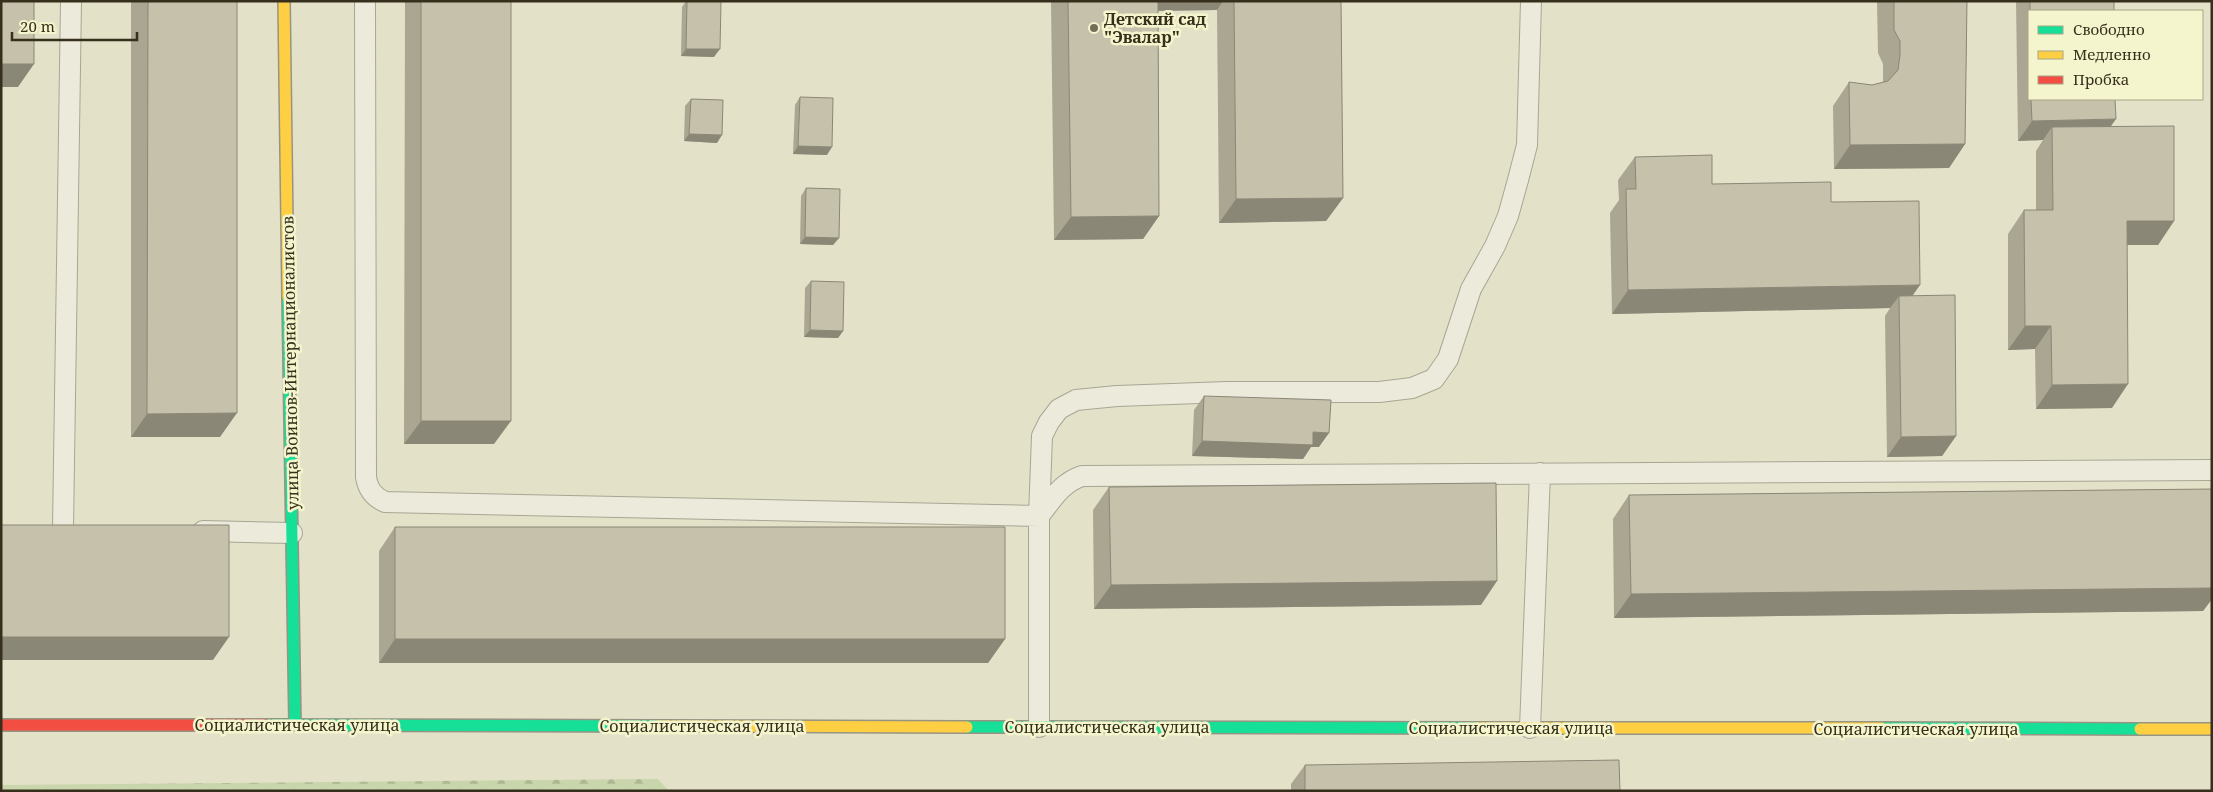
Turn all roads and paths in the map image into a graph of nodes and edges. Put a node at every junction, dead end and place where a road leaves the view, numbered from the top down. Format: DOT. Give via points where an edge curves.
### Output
graph roads {
  1 [pos="71,1"];
  2 [pos="284,1"];
  3 [pos="365,1"];
  4 [pos="1531,1"];
  5 [pos="2212,470"];
  6 [pos="1540,473"];
  7 [pos="1039,516"];
  8 [pos="83,529"];
  9 [pos="183,530"];
  10 [pos="292,533"];
  11 [pos="1,725"];
  12 [pos="295,725"];
  13 [pos="1039,726"];
  14 [pos="1530,728"];
  15 [pos="2212,730"];
  1 -- 8 [label="lane" via="54,528"];
  2 -- 10 [label="street, улица Воинов-Интернационалистов"];
  3 -- 7 [label="lane" via="366,477 367,486 378,499 385,502"];
  4 -- 7 [label="lane" via="1527,145 1508,216 1471,289 1448,359 1434,379 1412,388 1380,392 1227,392 1076,400 1059,409 1042,436"];
  5 -- 6 [label="lane"];
  6 -- 7 [label="lane" via="1082,476 1061,488"];
  6 -- 14 [label="lane"];
  7 -- 13 [label="lane"];
  9 -- 10 [label="lane"];
  10 -- 12 [label="street, улица Воинов-Интернационалистов"];
  11 -- 12 [label="street, Социалистическая улица"];
  12 -- 13 [label="street, Социалистическая улица"];
  13 -- 14 [label="street, Социалистическая улица"];
  14 -- 15 [label="street, Социалистическая улица"];
}
